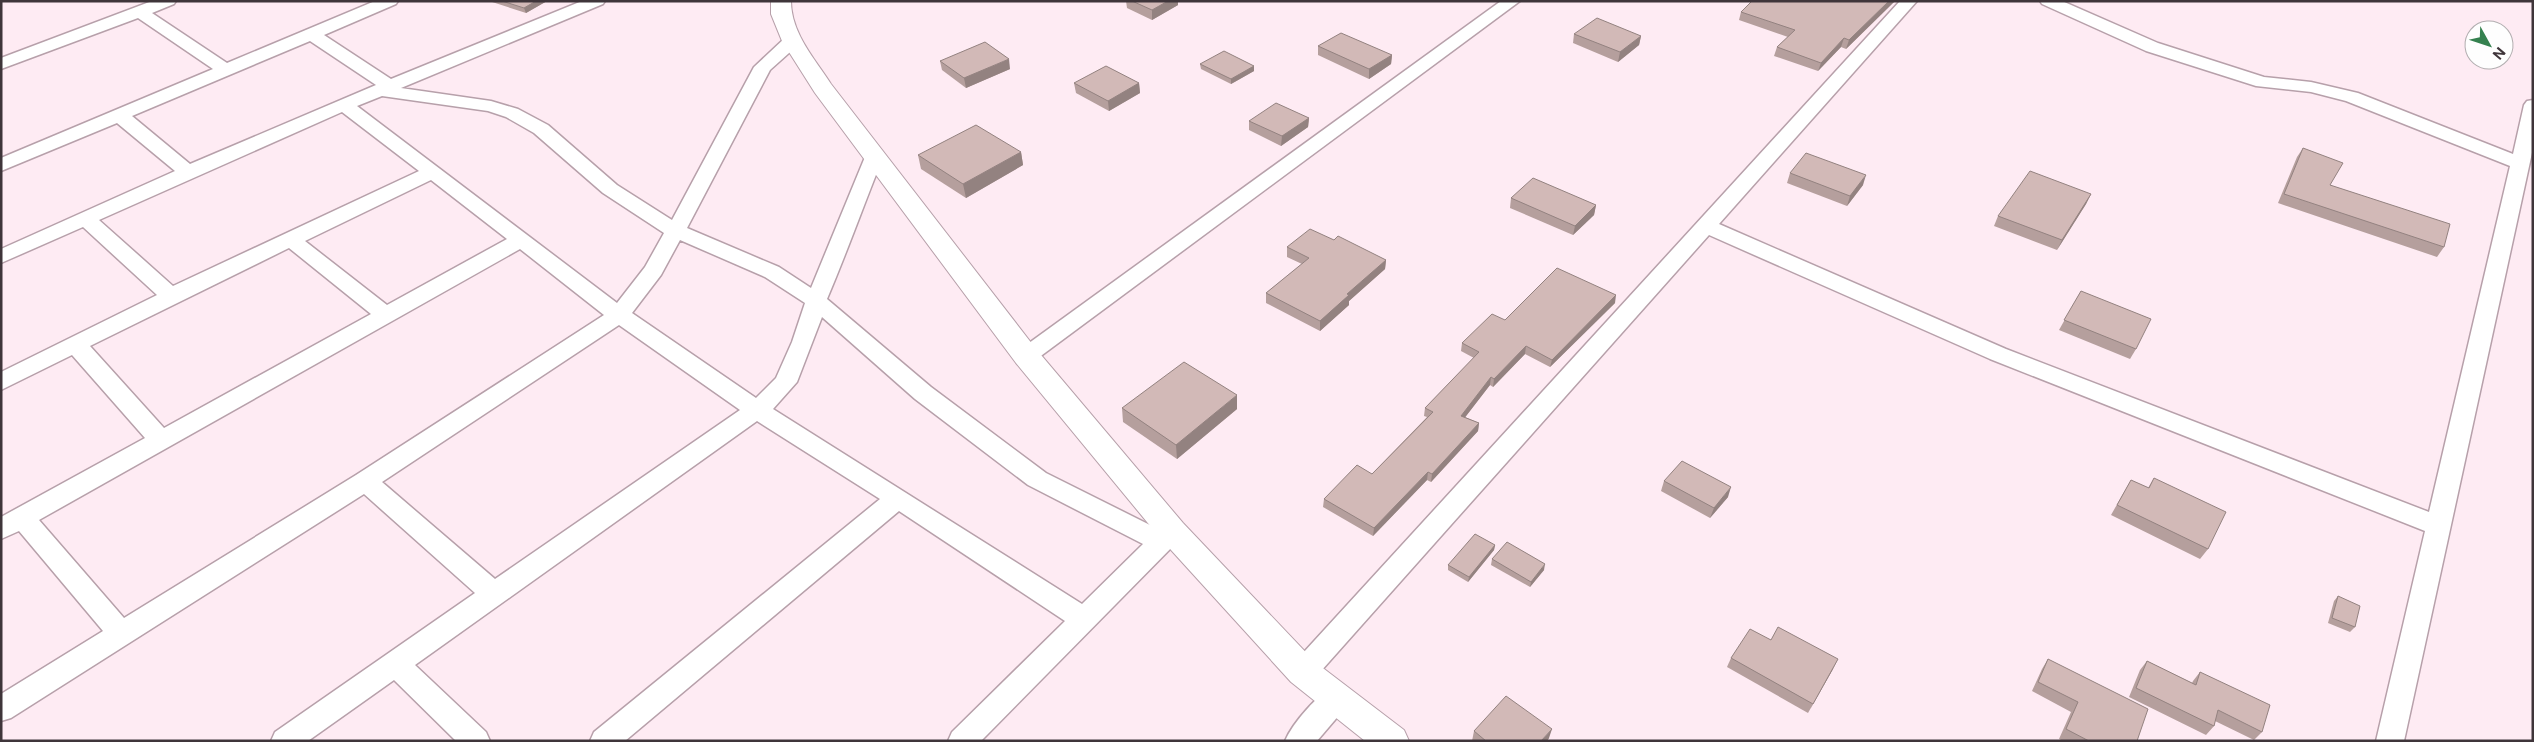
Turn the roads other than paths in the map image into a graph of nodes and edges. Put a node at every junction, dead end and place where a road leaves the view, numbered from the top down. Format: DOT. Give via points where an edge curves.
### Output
graph roads {
  1 [pos="168,1"];
  2 [pos="390,1"];
  3 [pos="597,1"];
  4 [pos="781,1"];
  5 [pos="1512,1"];
  6 [pos="1909,1"];
  7 [pos="2048,1"];
  8 [pos="140,12"];
  9 [pos="312,34"];
  10 [pos="792,41"];
  11 [pos="1,64"];
  12 [pos="225,70"];
  13 [pos="385,88"];
  14 [pos="344,105"];
  15 [pos="2533,105"];
  16 [pos="120,115"];
  17 [pos="874,157"];
  18 [pos="1,164"];
  19 [pos="188,172"];
  20 [pos="433,172"];
  21 [pos="2523,172"];
  22 [pos="86,220"];
  23 [pos="1706,226"];
  24 [pos="676,231"];
  25 [pos="290,239"];
  26 [pos="520,240"];
  27 [pos="1,257"];
  28 [pos="171,296"];
  29 [pos="816,301"];
  30 [pos="386,315"];
  31 [pos="619,315"];
  32 [pos="75,344"];
  33 [pos="1026,356"];
  34 [pos="1,382"];
  35 [pos="757,410"];
  36 [pos="161,440"];
  37 [pos="365,481"];
  38 [pos="898,498"];
  39 [pos="12,523"];
  40 [pos="2438,526"];
  41 [pos="1167,536"];
  42 [pos="493,593"];
  43 [pos="1085,620"];
  44 [pos="122,634"];
  45 [pos="394,663"];
  46 [pos="1303,672"];
  47 [pos="1336,698"];
  48 [pos="1,709"];
  49 [pos="285,741"];
  50 [pos="476,741"];
  51 [pos="604,741"];
  52 [pos="962,741"];
  53 [pos="1299,741"];
  54 [pos="1392,741"];
  55 [pos="2390,741"];
  1 -- 8 [label="street"];
  2 -- 9 [label="street"];
  3 -- 13 [label="street"];
  4 -- 10 [label="street" via="781,14"];
  5 -- 33 [label="street"];
  6 -- 23 [label="street"];
  7 -- 21 [label="street" via="2152,47 2262,82 2311,87 2352,97 2486,152"];
  8 -- 11 [label="street"];
  8 -- 12 [label="street"];
  9 -- 12 [label="street"];
  9 -- 13 [label="street"];
  10 -- 17 [label="street" via="822,88"];
  10 -- 24 [label="street" via="763,67"];
  12 -- 16 [label="street"];
  13 -- 14 [label="street"];
  13 -- 24 [label="street" via="467,101 512,113 541,130 610,189"];
  14 -- 19 [label="street"];
  14 -- 20 [label="street"];
  15 -- 21 [label="street"];
  16 -- 18 [label="street"];
  16 -- 19 [label="street"];
  17 -- 29 [label="street"];
  17 -- 33 [label="street"];
  19 -- 22 [label="street"];
  20 -- 25 [label="street"];
  20 -- 26 [label="street"];
  21 -- 40 [label="street"];
  22 -- 27 [label="street"];
  22 -- 28 [label="street"];
  23 -- 40 [label="street" via="1998,354"];
  23 -- 46 [label="street"];
  24 -- 29 [label="street" via="772,272"];
  24 -- 31 [label="street" via="654,270"];
  25 -- 28 [label="street"];
  25 -- 30 [label="street"];
  26 -- 30 [label="street"];
  26 -- 31 [label="street"];
  28 -- 32 [label="street"];
  29 -- 35 [label="street" via="786,382"];
  29 -- 41 [label="street" via="923,393 1037,480"];
  30 -- 36 [label="street"];
  31 -- 35 [label="street"];
  31 -- 37 [label="street"];
  32 -- 34 [label="street"];
  32 -- 36 [label="street"];
  33 -- 41 [label="street"];
  35 -- 38 [label="street"];
  35 -- 42 [label="street"];
  36 -- 39 [label="street"];
  37 -- 42 [label="street"];
  37 -- 44 [label="street"];
  38 -- 43 [label="street"];
  38 -- 51 [label="street"];
  39 -- 44 [label="street"];
  40 -- 55 [label="street"];
  41 -- 43 [label="street"];
  41 -- 46 [label="street"];
  42 -- 45 [label="street"];
  43 -- 52 [label="street"];
  44 -- 48 [label="street"];
  45 -- 49 [label="street"];
  45 -- 50 [label="street"];
  46 -- 47 [label="street"];
  47 -- 53 [label="street"];
  47 -- 54 [label="street"];
}
